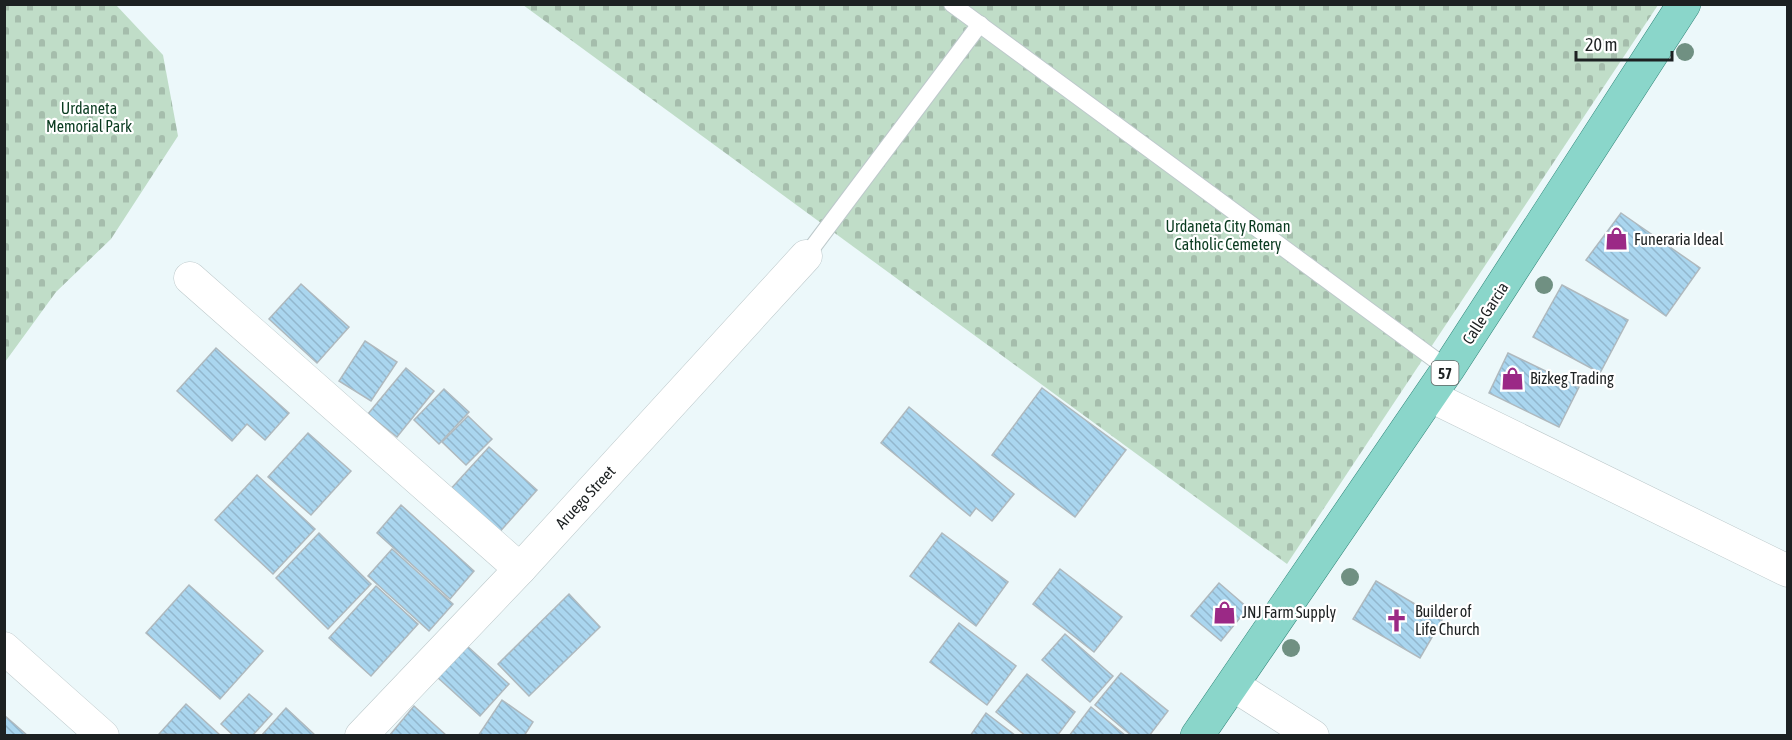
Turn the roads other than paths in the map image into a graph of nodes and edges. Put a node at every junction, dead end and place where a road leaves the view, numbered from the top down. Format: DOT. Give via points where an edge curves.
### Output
graph roads {
  1 [pos="952,4"];
  2 [pos="1684,4"];
  3 [pos="980,24"];
  4 [pos="806,256"];
  5 [pos="190,278"];
  6 [pos="1448,369"];
  7 [pos="1430,396"];
  8 [pos="519,569"];
  9 [pos="1788,571"];
  10 [pos="4,648"];
  11 [pos="1233,685"];
  12 [pos="103,735"];
  13 [pos="361,735"];
  14 [pos="1197,735"];
  15 [pos="1313,735"];
  1 -- 3 [label="lane"];
  2 -- 6 [label="main road, Calle Garcia / 57"];
  3 -- 4 [label="lane"];
  3 -- 6 [label="lane"];
  4 -- 8 [label="street, Aruego Street"];
  5 -- 8 [label="street"];
  6 -- 7 [label="main road, Calle Garcia / 57"];
  7 -- 9 [label="street"];
  7 -- 11 [label="main road, Calle Garcia / 57"];
  8 -- 13 [label="street, Aruego Street"];
  10 -- 12 [label="street"];
  11 -- 14 [label="main road, Calle Garcia / 57"];
  11 -- 15 [label="street"];
}
